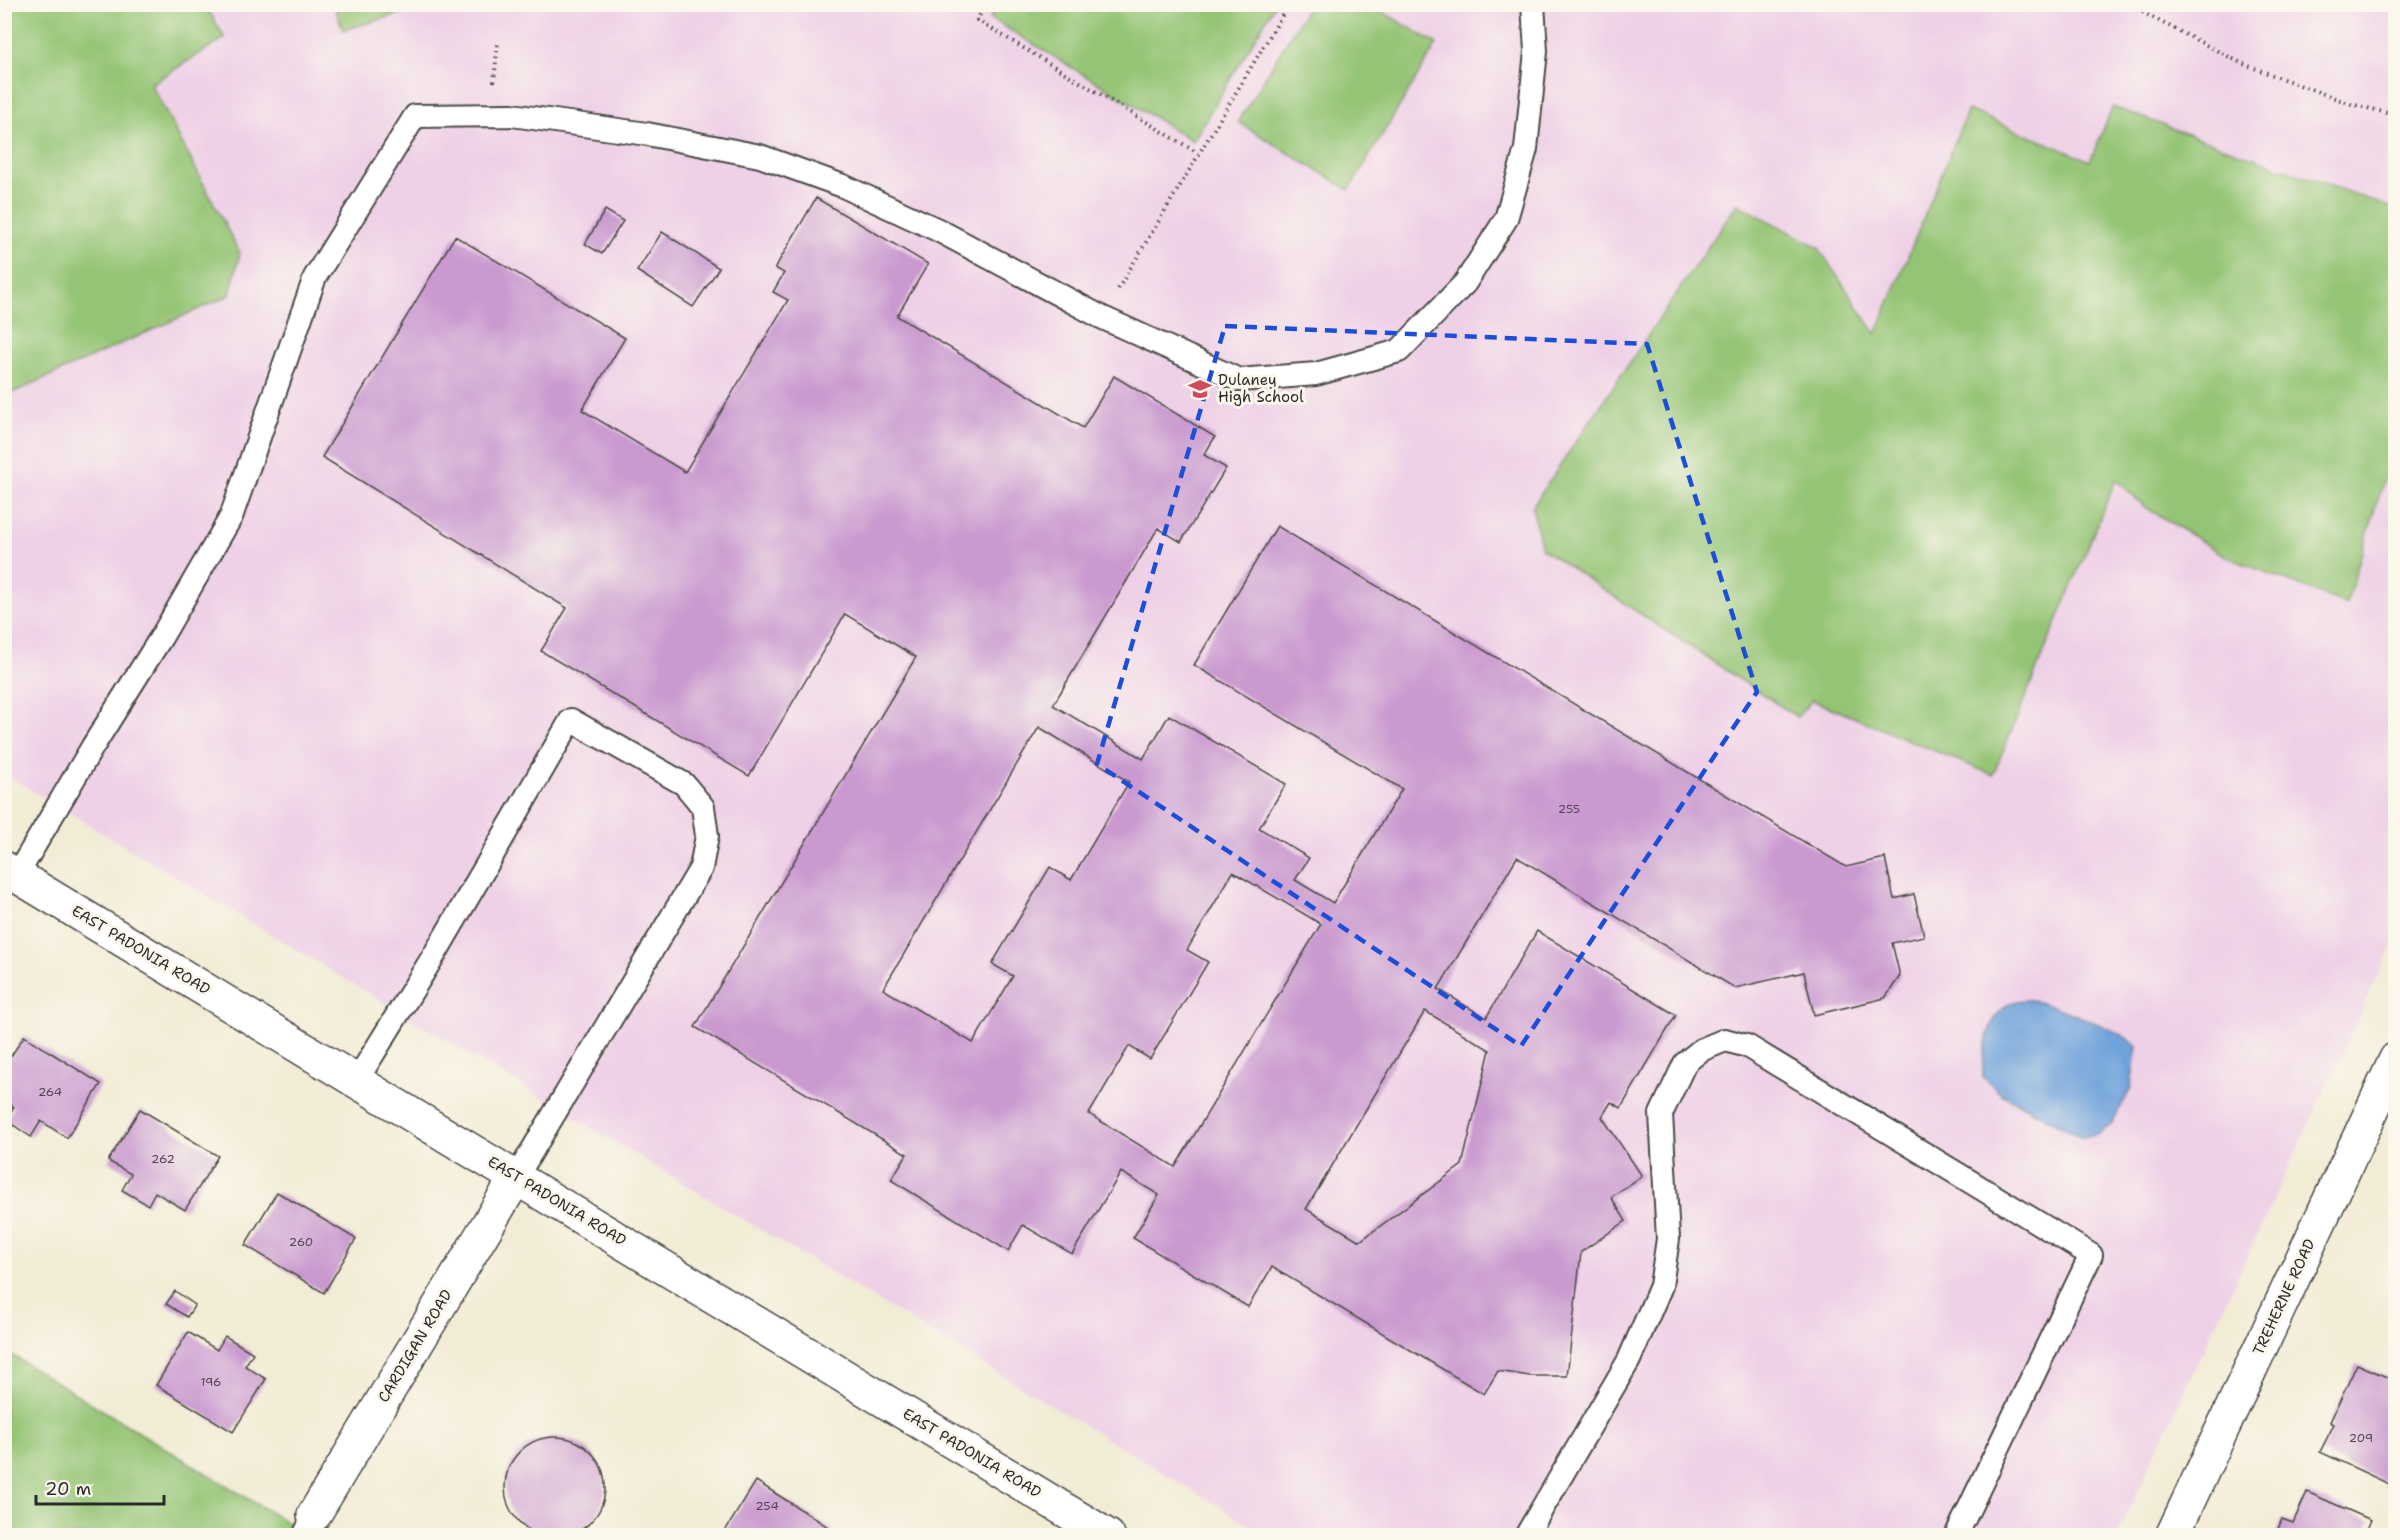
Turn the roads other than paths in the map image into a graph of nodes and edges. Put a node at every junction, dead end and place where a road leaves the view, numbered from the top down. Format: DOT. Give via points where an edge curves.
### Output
graph roads {
  1 [pos="1533,4"];
  2 [pos="11,871"];
  3 [pos="2396,1059"];
  4 [pos="357,1080"];
  5 [pos="517,1176"];
  6 [pos="309,1525"];
  7 [pos="1108,1536"];
  8 [pos="1527,1536"];
  9 [pos="1956,1536"];
  10 [pos="2172,1536"];
  1 -- 2 [label="lane" via="1536,51 1526,149 1506,219 1465,283 1399,351 1316,374 1239,380 1101,318 938,230 843,186 760,156 647,134 512,115 415,116 315,277 231,517 162,636"];
  2 -- 4 [label="street, EAST PADONIA ROAD"];
  3 -- 10 [label="street, TREHERNE ROAD"];
  4 -- 5 [label="street, EAST PADONIA ROAD"];
  4 -- 5 [label="lane" via="571,720 684,784 703,807 707,836 701,868"];
  5 -- 6 [label="street, CARDIGAN ROAD"];
  5 -- 7 [label="street, EAST PADONIA ROAD"];
  8 -- 9 [label="lane" via="1629,1360 1661,1286 1668,1239 1660,1114 1685,1063 1701,1050 1725,1040 1747,1046 2091,1255"];
}
